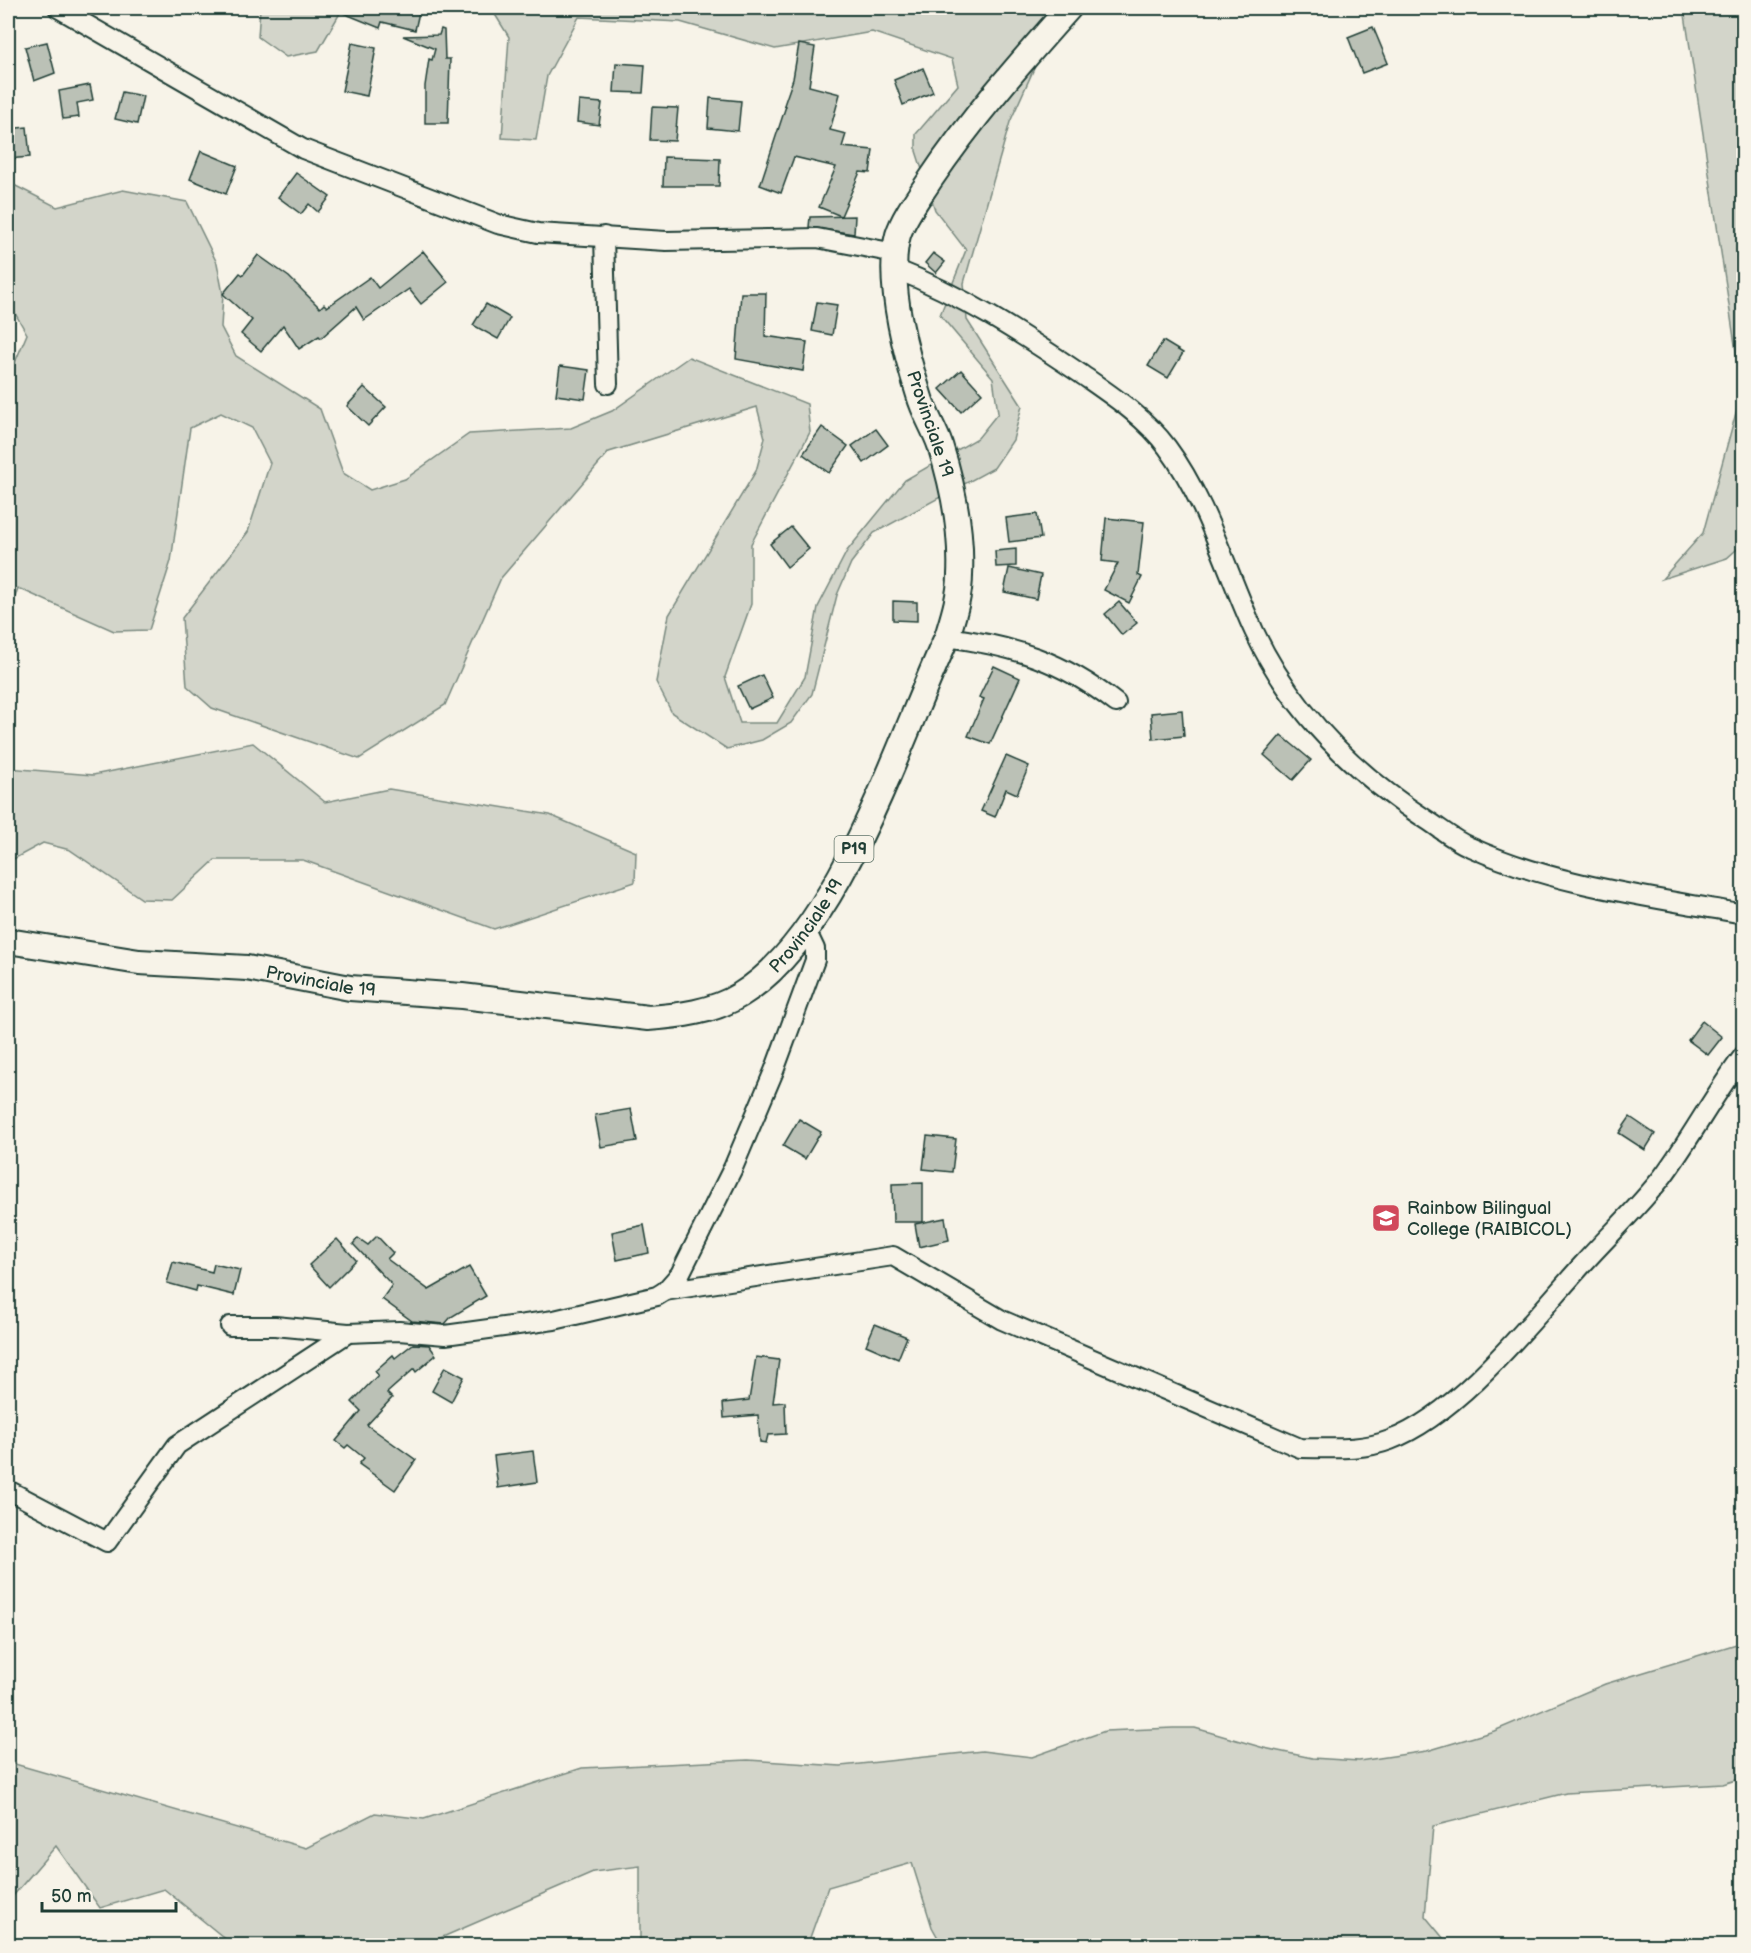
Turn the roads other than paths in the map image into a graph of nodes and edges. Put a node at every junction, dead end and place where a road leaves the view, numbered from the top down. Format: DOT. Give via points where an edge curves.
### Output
graph roads {
  1 [pos="58,8"];
  2 [pos="1069,8"];
  3 [pos="604,236"];
  4 [pos="895,261"];
  5 [pos="608,384"];
  6 [pos="947,637"];
  7 [pos="1116,703"];
  8 [pos="1743,914"];
  9 [pos="806,930"];
  10 [pos="8,941"];
  11 [pos="1743,1055"];
  12 [pos="665,1291"];
  13 [pos="230,1326"];
  14 [pos="348,1333"];
  15 [pos="8,1490"];
  1 -- 3 [label="street" via="303,148 498,224 538,233"];
  2 -- 4 [label="main road, Provinciale 19 / P19" via="950,150 899,233"];
  3 -- 4 [label="street" via="666,241 817,238"];
  3 -- 5 [label="street"];
  4 -- 6 [label="main road, Provinciale 19 / P19" via="897,305 907,357 949,475 957,527 960,576"];
  4 -- 8 [label="street" via="1025,335 1122,403 1167,446 1191,486 1255,632 1290,694 1342,755 1408,808 1468,847 1552,878"];
  6 -- 7 [label="street" via="999,645 1052,662"];
  6 -- 9 [label="main road, Provinciale 19 / P19" via="855,845"];
  9 -- 10 [label="main road, Provinciale 19 / P19" via="779,964 740,996 697,1011 648,1018 462,996 350,988 247,968 139,962"];
  9 -- 12 [label="street" via="815,960 774,1071 733,1168 680,1274"];
  11 -- 12 [label="street" via="1662,1177 1545,1306 1466,1391 1434,1416 1390,1441 1349,1448 1300,1448 1002,1320 893,1256"];
  12 -- 14 [label="street" via="554,1320 445,1335 399,1331"];
  13 -- 14 [label="street"];
  14 -- 15 [label="street" via="177,1445 107,1542"];
}
